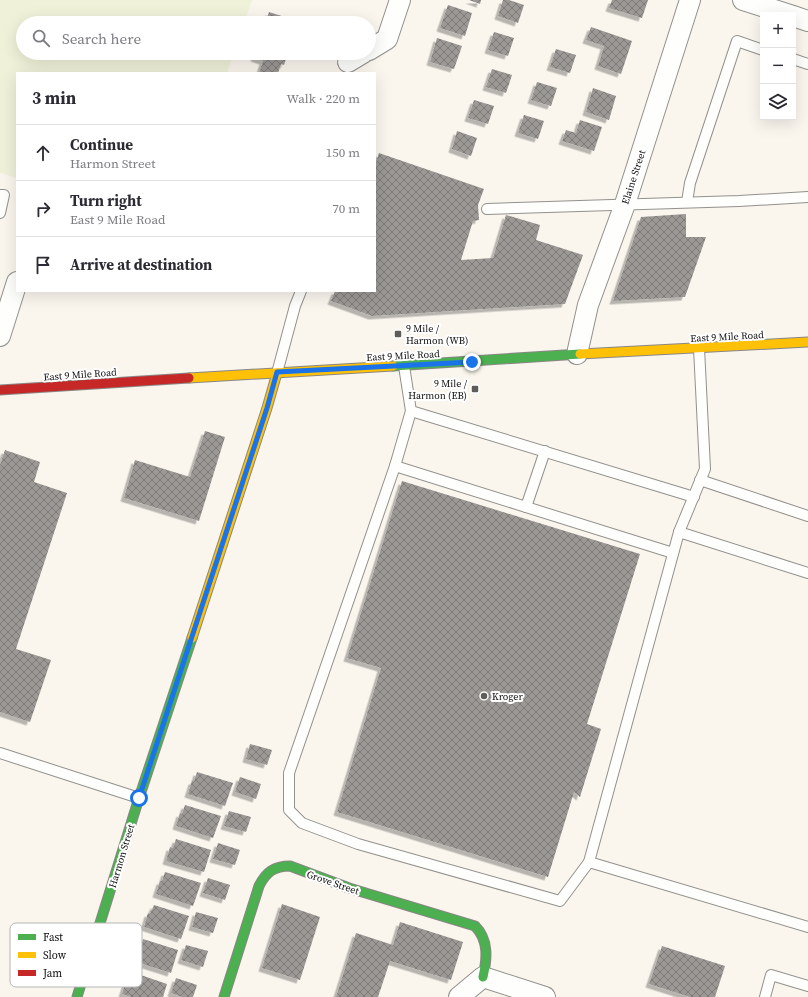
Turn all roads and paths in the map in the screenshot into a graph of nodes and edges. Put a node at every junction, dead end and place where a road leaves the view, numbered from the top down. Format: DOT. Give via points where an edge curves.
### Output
graph roads {
  1 [pos="400,0"];
  2 [pos="690,0"];
  3 [pos="743,0"];
  4 [pos="781,12"];
  5 [pos="796,17"];
  6 [pos="808,21"];
  7 [pos="376,46"];
  8 [pos="760,49"];
  9 [pos="796,60"];
  10 [pos="808,64"];
  11 [pos="0,195"];
  12 [pos="808,197"];
  13 [pos="687,202"];
  14 [pos="625,204"];
  15 [pos="487,209"];
  16 [pos="0,213"];
  17 [pos="16,285"];
  18 [pos="301,292"];
  19 [pos="0,336"];
  20 [pos="808,342"];
  21 [pos="699,348"];
  22 [pos="576,354"];
  23 [pos="404,366"];
  24 [pos="277,372"];
  25 [pos="0,390"];
  26 [pos="410,411"];
  27 [pos="545,451"];
  28 [pos="395,466"];
  29 [pos="700,480"];
  30 [pos="694,497"];
  31 [pos="526,507"];
  32 [pos="808,516"];
  33 [pos="679,532"];
  34 [pos="673,554"];
  35 [pos="808,573"];
  36 [pos="0,753"];
  37 [pos="139,798"];
  38 [pos="589,862"];
  39 [pos="100,923"];
  40 [pos="808,927"];
  41 [pos="483,976"];
  42 [pos="808,986"];
  43 [pos="80,987"];
  44 [pos="77,997"];
  45 [pos="224,997"];
  46 [pos="459,997"];
  47 [pos="545,997"];
  48 [pos="765,997"];
  1 -- 7 [label="street" via="387,39"];
  2 -- 14 [label="street, Elaine Street"];
  3 -- 4 [label="street"];
  5 -- 6 [label="street"];
  8 -- 13 [label="lane" via="737,41 690,183"];
  9 -- 10 [label="lane"];
  11 -- 16 [label="lane" via="4,195"];
  12 -- 13 [label="lane"];
  13 -- 14 [label="lane"];
  14 -- 15 [label="lane"];
  14 -- 22 [label="street, Elaine Street" via="588,305"];
  17 -- 19 [label="street"];
  18 -- 24 [label="lane"];
  20 -- 21 [label="street, East 9 Mile Road"];
  21 -- 22 [label="street, East 9 Mile Road"];
  21 -- 29 [label="lane" via="705,469"];
  22 -- 23 [label="street, East 9 Mile Road"];
  23 -- 24 [label="street, East 9 Mile Road"];
  23 -- 26 [label="lane"];
  24 -- 25 [label="street, East 9 Mile Road"];
  24 -- 37 [label="street, Harmon Street"];
  26 -- 27 [label="lane"];
  26 -- 28 [label="lane"];
  27 -- 30 [label="lane"];
  27 -- 31 [label="lane"];
  28 -- 31 [label="lane"];
  28 -- 38 [label="lane" via="289,774 289,810 302,824 358,844 560,901"];
  29 -- 30 [label="lane"];
  29 -- 32 [label="lane"];
  30 -- 33 [label="lane"];
  31 -- 34 [label="lane"];
  33 -- 34 [label="lane"];
  33 -- 35 [label="lane"];
  34 -- 38 [label="lane"];
  36 -- 37 [label="lane"];
  37 -- 39 [label="street, Harmon Street"];
  38 -- 40 [label="lane"];
  41 -- 45 [label="street, Grove Street" via="486,946 480,929 475,926 349,888 290,866 281,866 271,868 259,886"];
  41 -- 46 [label="street"];
  41 -- 47 [label="street"];
  42 -- 48 [label="lane" via="771,975"];
  43 -- 44 [label="street, Harmon Street"];
}
